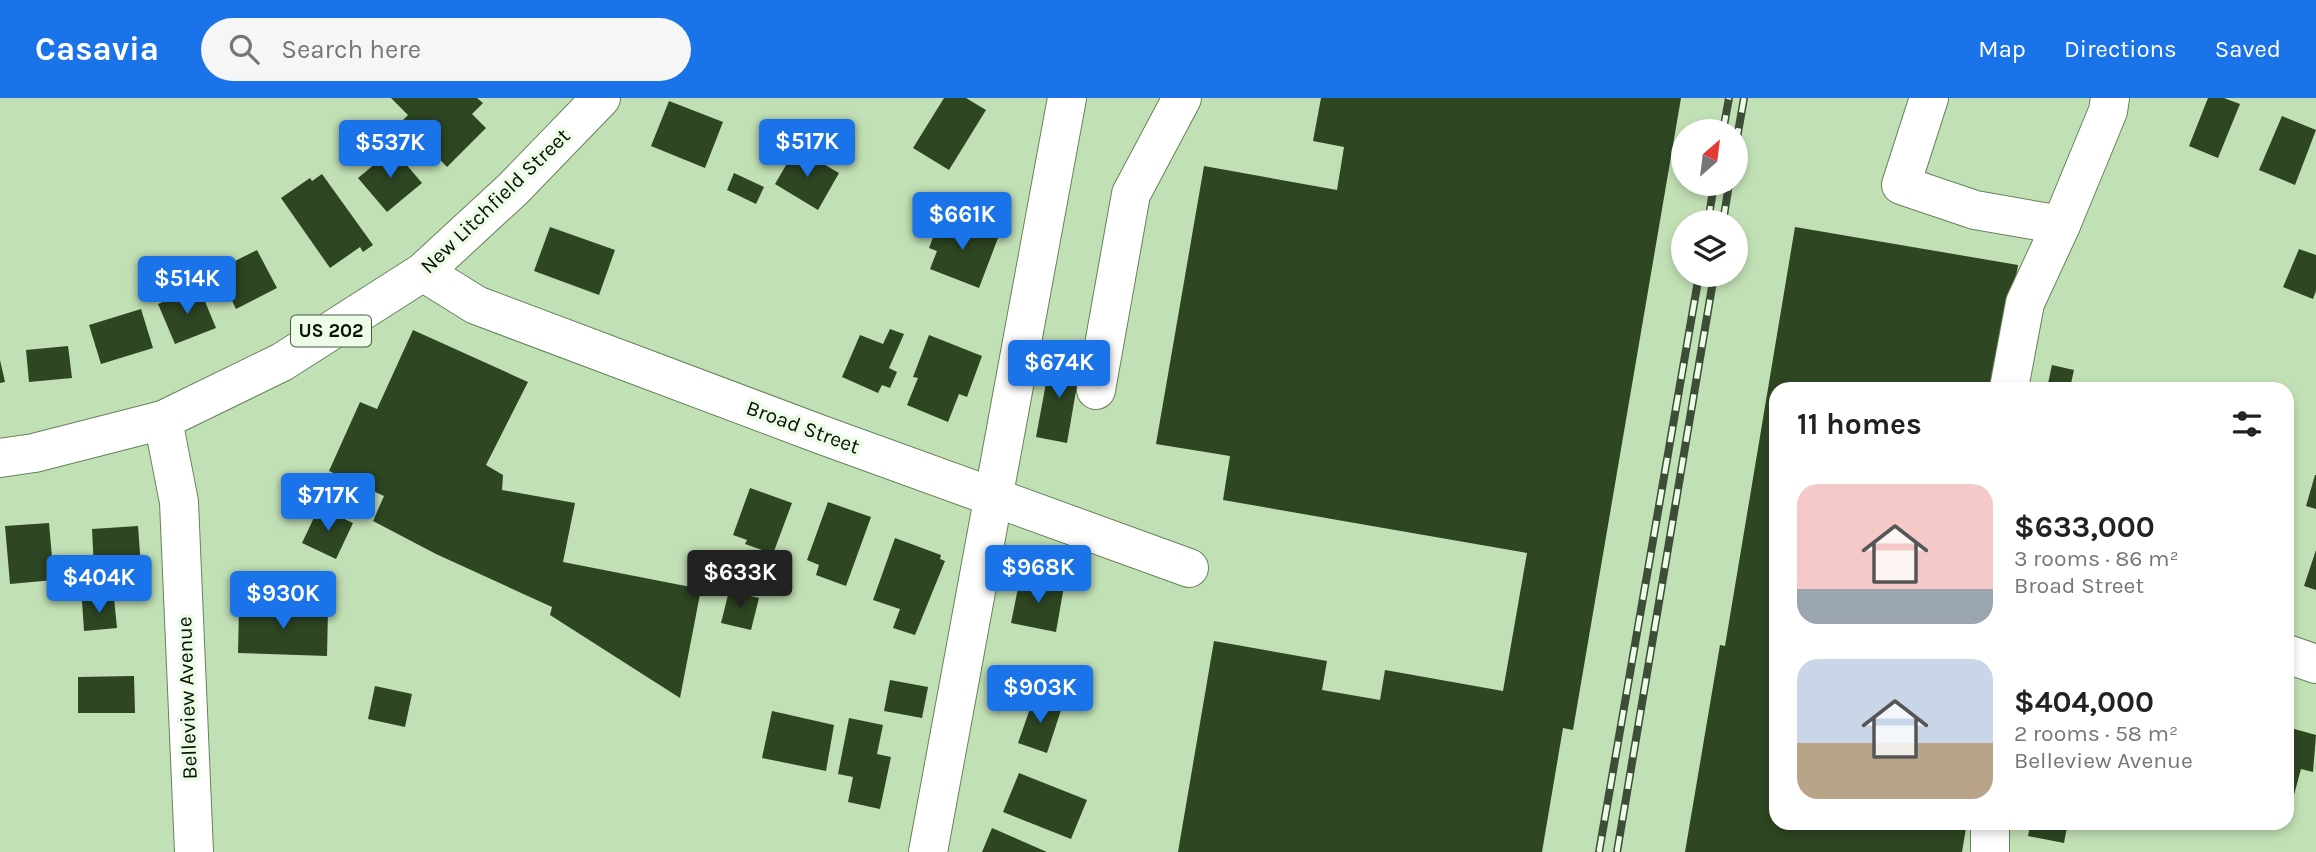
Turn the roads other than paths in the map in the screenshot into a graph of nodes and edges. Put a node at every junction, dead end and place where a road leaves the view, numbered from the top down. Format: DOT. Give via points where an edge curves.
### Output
graph roads {
  1 [pos="601,98"];
  2 [pos="1067,98"];
  3 [pos="1182,98"];
  4 [pos="1929,98"];
  5 [pos="2110,98"];
  6 [pos="2061,225"];
  7 [pos="423,272"];
  8 [pos="2010,382"];
  9 [pos="1096,390"];
  10 [pos="163,420"];
  11 [pos="0,458"];
  12 [pos="994,495"];
  13 [pos="1189,568"];
  14 [pos="2294,656"];
  15 [pos="2316,664"];
  16 [pos="1990,830"];
  17 [pos="193,836"];
  18 [pos="928,852"];
  19 [pos="1990,852"];
  1 -- 7 [label="main road, New Litchfield Street / US 202" via="513,190"];
  2 -- 12 [label="main road"];
  3 -- 9 [label="main road" via="1131,194"];
  4 -- 6 [label="main road" via="1901,185 1975,210"];
  5 -- 6 [label="main road"];
  6 -- 8 [label="main road" via="2025,303"];
  7 -- 10 [label="main road, New Litchfield Street / US 202" via="282,362"];
  7 -- 12 [label="main road, Broad Street" via="476,305"];
  10 -- 11 [label="main road, New Litchfield Street / US 202"];
  10 -- 17 [label="main road, Belleview Avenue" via="179,502"];
  12 -- 13 [label="main road, Broad Street"];
  12 -- 18 [label="main road"];
  14 -- 15 [label="main road"];
  16 -- 19 [label="main road"];
}
